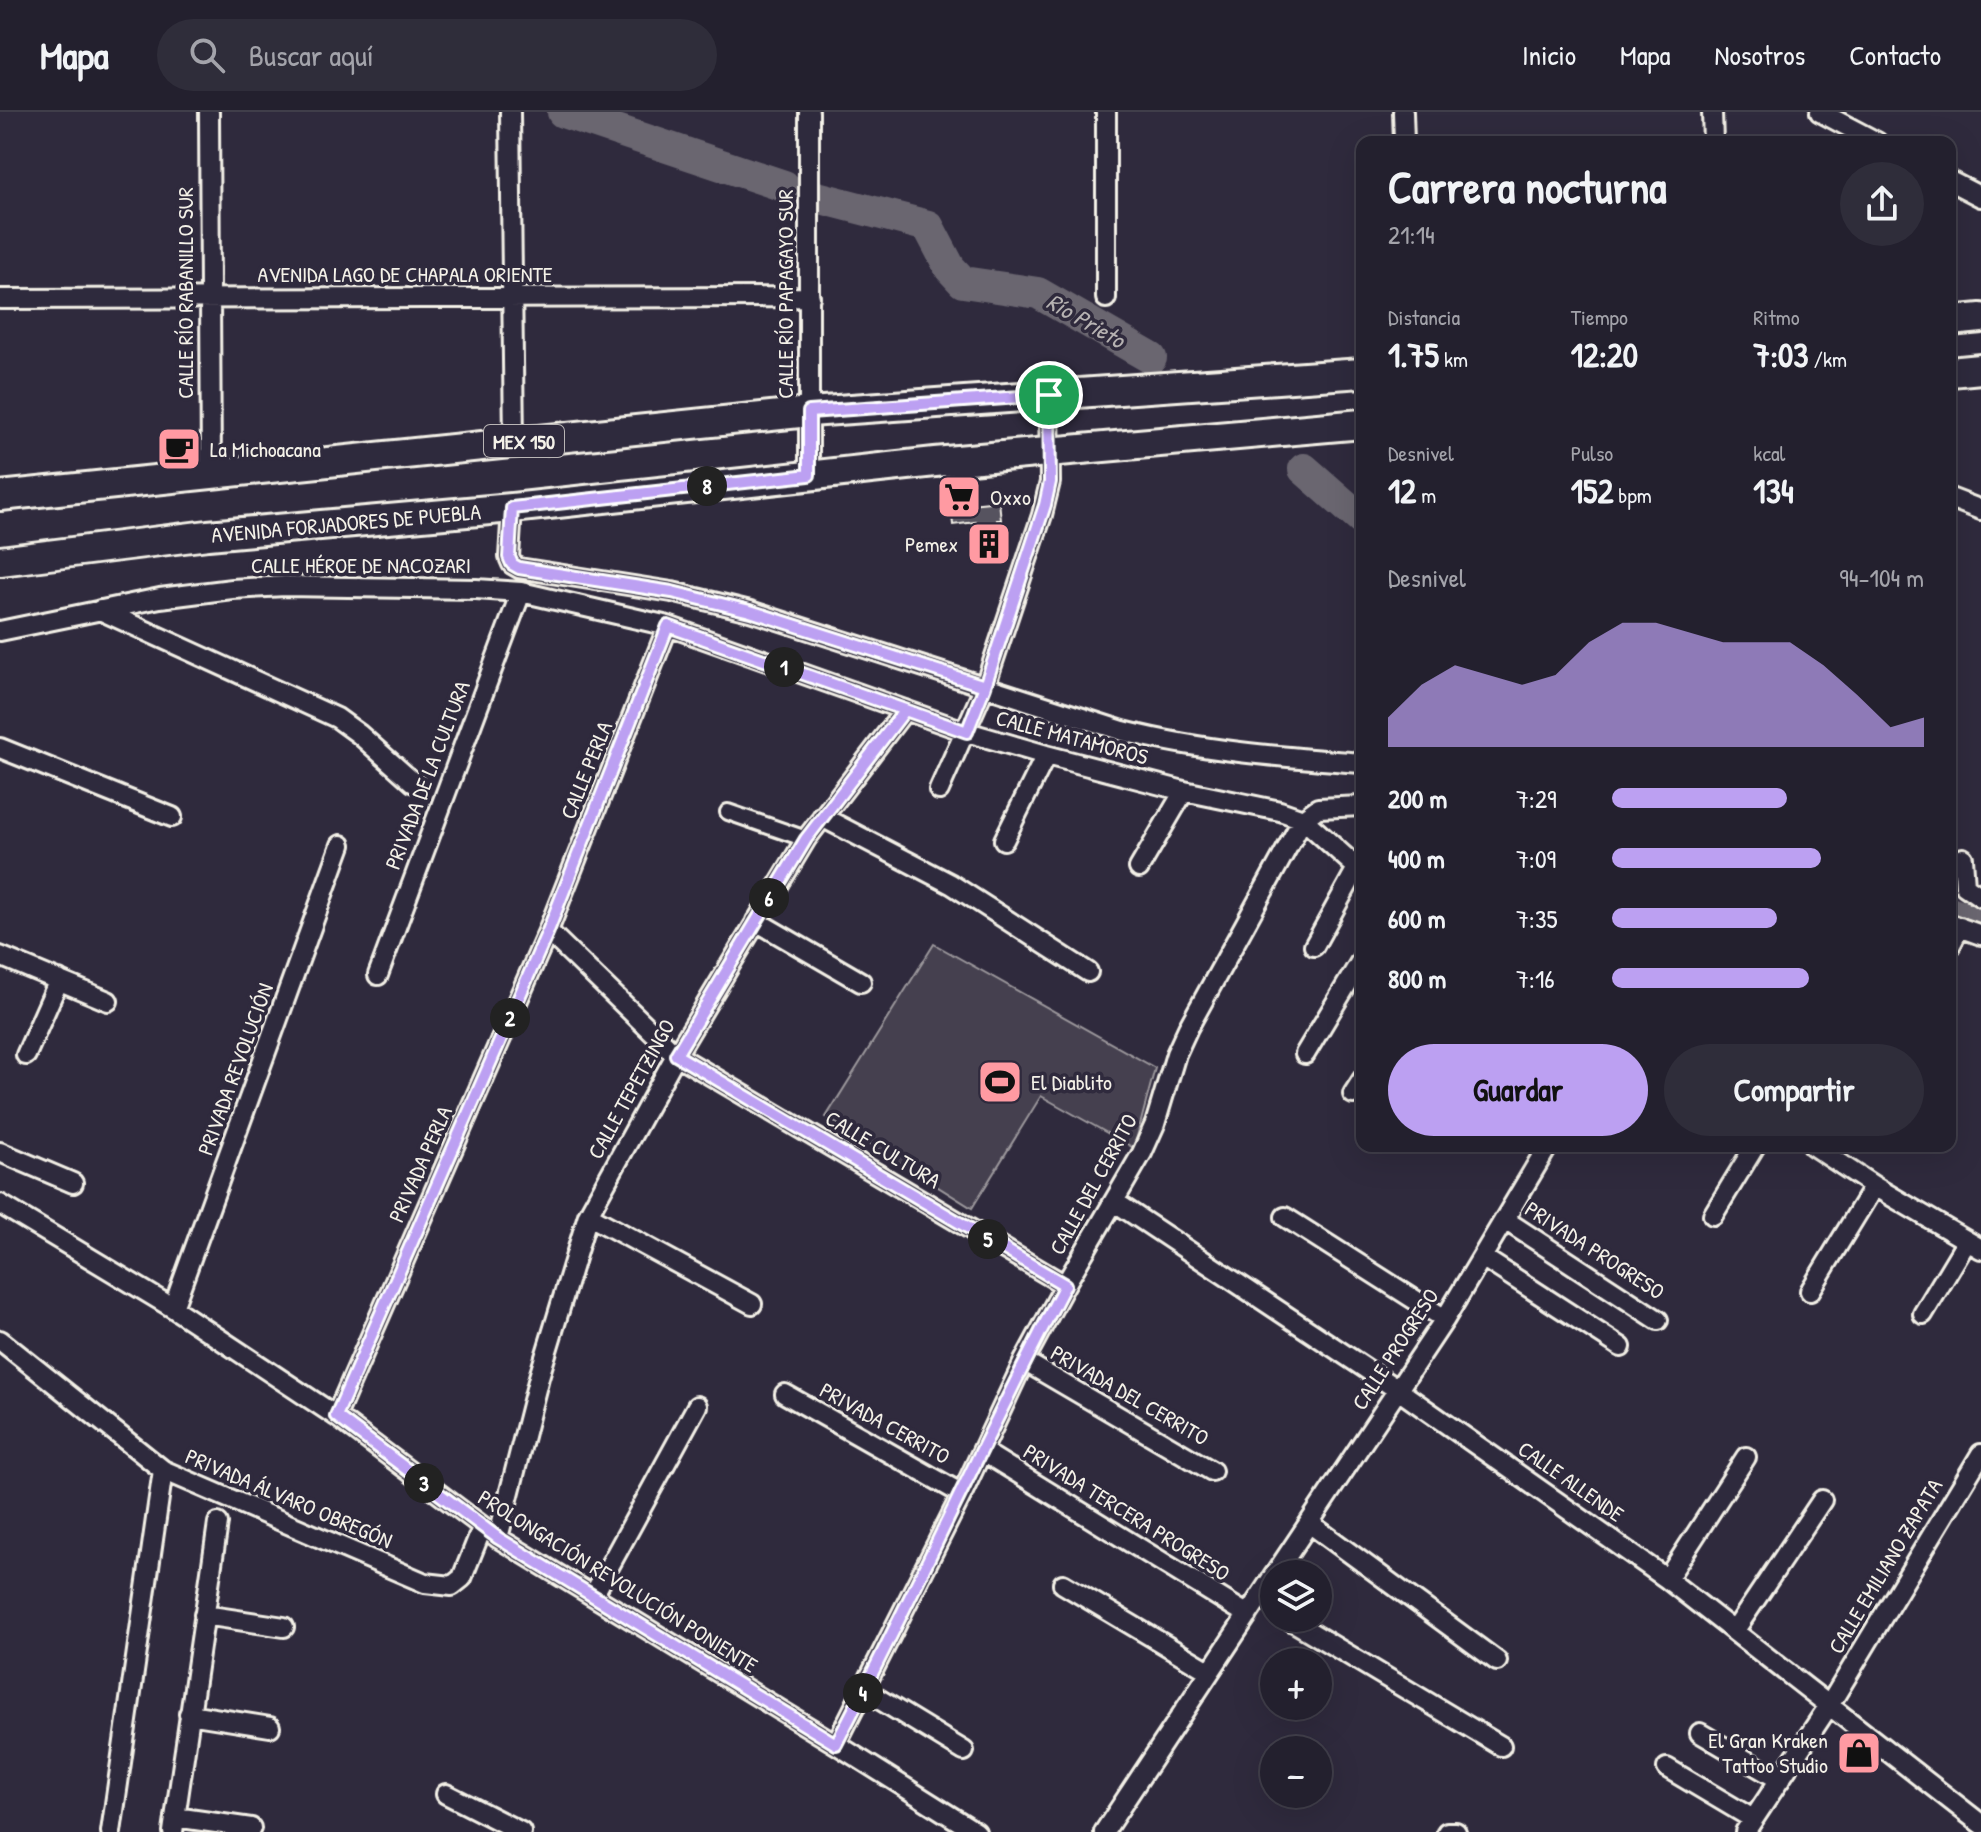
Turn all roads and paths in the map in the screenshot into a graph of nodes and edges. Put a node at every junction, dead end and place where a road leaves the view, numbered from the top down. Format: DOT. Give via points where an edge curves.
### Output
graph roads {
  1 [pos="209,112"];
  2 [pos="510,112"];
  3 [pos="809,112"];
  4 [pos="1106,112"];
  5 [pos="1403,112"];
  6 [pos="1712,112"];
  7 [pos="1820,112"];
  8 [pos="1404,136"];
  9 [pos="1713,136"];
  10 [pos="1866,136"];
  11 [pos="1956,184"];
  12 [pos="1981,197"];
  13 [pos="810,297"];
  14 [pos="210,298"];
  15 [pos="512,298"];
  16 [pos="1106,298"];
  17 [pos="0,299"];
  18 [pos="1981,318"];
  19 [pos="1956,320"];
  20 [pos="1981,369"];
  21 [pos="1956,371"];
  22 [pos="1356,373"];
  23 [pos="1049,395"];
  24 [pos="809,412"];
  25 [pos="1356,425"];
  26 [pos="514,442"];
  27 [pos="1050,453"];
  28 [pos="211,474"];
  29 [pos="809,475"];
  30 [pos="0,496"];
  31 [pos="1956,500"];
  32 [pos="512,508"];
  33 [pos="1981,510"];
  34 [pos="0,561"];
  35 [pos="521,592"];
  36 [pos="100,610"];
  37 [pos="668,626"];
  38 [pos="0,631"];
  39 [pos="985,686"];
  40 [pos="905,710"];
  41 [pos="967,732"];
  42 [pos="0,748"];
  43 [pos="1046,755"];
  44 [pos="1356,763"];
  45 [pos="414,783"];
  46 [pos="939,790"];
  47 [pos="1184,791"];
  48 [pos="1356,806"];
  49 [pos="728,812"];
  50 [pos="172,817"];
  51 [pos="822,817"];
  52 [pos="1303,819"];
  53 [pos="806,839"];
  54 [pos="1004,840"];
  55 [pos="341,845"];
  56 [pos="1963,858"];
  57 [pos="1356,866"];
  58 [pos="1139,868"];
  59 [pos="1356,877"];
  60 [pos="1981,897"];
  61 [pos="756,921"];
  62 [pos="1956,926"];
  63 [pos="548,931"];
  64 [pos="1981,935"];
  65 [pos="1314,946"];
  66 [pos="0,956"];
  67 [pos="1356,969"];
  68 [pos="1088,972"];
  69 [pos="378,975"];
  70 [pos="59,980"];
  71 [pos="861,982"];
  72 [pos="108,1001"];
  73 [pos="1305,1054"];
  74 [pos="26,1055"];
  75 [pos="676,1055"];
  76 [pos="0,1152"];
  77 [pos="1545,1152"];
  78 [pos="1751,1152"];
  79 [pos="1822,1152"];
  80 [pos="73,1183"];
  81 [pos="1874,1186"];
  82 [pos="1115,1202"];
  83 [pos="0,1204"];
  84 [pos="588,1215"];
  85 [pos="1713,1215"];
  86 [pos="1285,1217"];
  87 [pos="1505,1220"];
  88 [pos="1974,1245"];
  89 [pos="1482,1257"];
  90 [pos="1065,1285"];
  91 [pos="1810,1291"];
  92 [pos="752,1304"];
  93 [pos="173,1308"];
  94 [pos="1923,1314"];
  95 [pos="1445,1319"];
  96 [pos="1658,1320"];
  97 [pos="0,1340"];
  98 [pos="1621,1347"];
  99 [pos="1024,1361"];
  100 [pos="1398,1390"];
  101 [pos="785,1394"];
  102 [pos="697,1406"];
  103 [pos="336,1416"];
  104 [pos="982,1451"];
  105 [pos="1981,1454"];
  106 [pos="1746,1457"];
  107 [pos="163,1470"];
  108 [pos="1212,1471"];
  109 [pos="962,1494"];
  110 [pos="1822,1500"];
  111 [pos="218,1523"];
  112 [pos="1309,1523"];
  113 [pos="490,1533"];
  114 [pos="1284,1560"];
  115 [pos="1667,1579"];
  116 [pos="1063,1584"];
  117 [pos="593,1596"];
  118 [pos="1260,1608"];
  119 [pos="204,1615"];
  120 [pos="284,1627"];
  121 [pos="1735,1630"];
  122 [pos="1310,1632"];
  123 [pos="1497,1661"];
  124 [pos="1209,1671"];
  125 [pos="864,1690"];
  126 [pos="1830,1704"];
  127 [pos="189,1714"];
  128 [pos="270,1727"];
  129 [pos="1700,1733"];
  130 [pos="836,1744"];
  131 [pos="1501,1746"];
  132 [pos="964,1751"];
  133 [pos="1667,1768"];
  134 [pos="1780,1780"];
  135 [pos="446,1794"];
  136 [pos="174,1824"];
  137 [pos="1981,1824"];
  138 [pos="1749,1825"];
  139 [pos="251,1828"];
  140 [pos="111,1832"];
  141 [pos="521,1832"];
  142 [pos="976,1832"];
  143 [pos="1104,1832"];
  144 [pos="1447,1832"];
  145 [pos="1456,1832"];
  1 -- 14 [label="street, CALLE RÍO RABANILLO SUR"];
  2 -- 15 [label="street"];
  3 -- 13 [label="street, CALLE RÍO PAPAGAYO SUR"];
  4 -- 16 [label="street"];
  5 -- 8 [label="street"];
  6 -- 9 [label="street"];
  7 -- 10 [label="street"];
  11 -- 12 [label="street"];
  13 -- 15 [label="street, AVENIDA LAGO DE CHAPALA ORIENTE"];
  13 -- 24 [label="street, CALLE RÍO PAPAGAYO SUR"];
  14 -- 15 [label="street, AVENIDA LAGO DE CHAPALA ORIENTE"];
  14 -- 17 [label="street, AVENIDA LAGO DE CHAPALA ORIENTE"];
  14 -- 28 [label="street, CALLE RÍO RABANILLO SUR"];
  15 -- 26 [label="street"];
  18 -- 19 [label="main road"];
  20 -- 21 [label="main road"];
  22 -- 23 [label="main road, MEX 150"];
  23 -- 24 [label="main road, MEX 150"];
  23 -- 27 [label="street"];
  24 -- 26 [label="main road, MEX 150"];
  24 -- 29 [label="street, CALLE RÍO PAPAGAYO SUR"];
  25 -- 27 [label="main road, AVENIDA FORJADORES DE PUEBLA"];
  26 -- 28 [label="main road, MEX 150"];
  27 -- 29 [label="main road, AVENIDA FORJADORES DE PUEBLA"];
  27 -- 39 [label="street" via="1042,515"];
  28 -- 30 [label="main road, MEX 150"];
  29 -- 32 [label="main road, AVENIDA FORJADORES DE PUEBLA"];
  31 -- 33 [label="street"];
  32 -- 34 [label="main road, AVENIDA FORJADORES DE PUEBLA" via="208,535"];
  32 -- 39 [label="street" via="509,557 519,568 672,592 750,611"];
  35 -- 36 [label="street, CALLE HÉROE DE NACOZARI" via="285,586 160,598"];
  35 -- 37 [label="street, CALLE HÉROE DE NACOZARI"];
  35 -- 69 [label="street, PRIVADA DE LA CULTURA"];
  36 -- 38 [label="street, CALLE HÉROE DE NACOZARI"];
  36 -- 45 [label="street, PRIVADA DE LA CULTURA" via="337,718"];
  37 -- 40 [label="street, CALLE MATAMOROS"];
  37 -- 63 [label="street, CALLE PERLA"];
  39 -- 41 [label="street"];
  39 -- 44 [label="street" via="1174,744"];
  40 -- 41 [label="street, CALLE MATAMOROS"];
  40 -- 51 [label="street, CALLE TEPETZINGO"];
  41 -- 43 [label="street, CALLE MATAMOROS"];
  41 -- 46 [label="street"];
  42 -- 50 [label="street"];
  43 -- 47 [label="street, CALLE MATAMOROS"];
  43 -- 54 [label="street"];
  47 -- 52 [label="street, CALLE MATAMOROS"];
  47 -- 58 [label="street"];
  48 -- 52 [label="street" via="1318,808"];
  49 -- 53 [label="street"];
  51 -- 53 [label="street, CALLE TEPETZINGO"];
  51 -- 68 [label="street" via="951,884"];
  52 -- 57 [label="street, CALLE MATAMOROS"];
  52 -- 82 [label="street, CALLE DEL CERRITO" via="1188,1028 1155,1124"];
  53 -- 61 [label="street, CALLE TEPETZINGO"];
  55 -- 93 [label="street, PRIVADA REVOLUCIÓN"];
  56 -- 60 [label="street" via="1965,886"];
  59 -- 65 [label="street"];
  61 -- 71 [label="street"];
  61 -- 75 [label="street, CALLE TEPETZINGO"];
  62 -- 64 [label="street"];
  63 -- 75 [label="street, CALLE CULTURA"];
  63 -- 103 [label="street, PRIVADA PERLA"];
  66 -- 70 [label="street"];
  67 -- 73 [label="street"];
  70 -- 72 [label="street"];
  70 -- 74 [label="street"];
  75 -- 84 [label="street, CALLE TEPETZINGO"];
  75 -- 90 [label="street, CALLE CULTURA"];
  76 -- 80 [label="street"];
  77 -- 87 [label="street, CALLE PROGRESO"];
  78 -- 85 [label="street"];
  79 -- 81 [label="street"];
  81 -- 88 [label="street"];
  81 -- 91 [label="street"];
  82 -- 90 [label="street, CALLE DEL CERRITO"];
  82 -- 100 [label="street, CALLE ALLENDE"];
  83 -- 93 [label="street, PROLONGACIÓN REVOLUCIÓN PONIENTE"];
  84 -- 92 [label="street"];
  84 -- 113 [label="street, CALLE TEPETZINGO"];
  86 -- 95 [label="street"];
  87 -- 89 [label="street, CALLE PROGRESO"];
  87 -- 96 [label="street, PRIVADA PROGRESO"];
  88 -- 94 [label="street"];
  89 -- 95 [label="street, CALLE PROGRESO"];
  89 -- 98 [label="street"];
  90 -- 99 [label="street, CALLE DEL CERRITO"];
  93 -- 103 [label="street, PROLONGACIÓN REVOLUCIÓN PONIENTE"];
  95 -- 100 [label="street, CALLE PROGRESO"];
  97 -- 107 [label="street"];
  99 -- 104 [label="street, CALLE DEL CERRITO"];
  99 -- 108 [label="street, PRIVADA DEL CERRITO"];
  100 -- 112 [label="street, CALLE PROGRESO"];
  100 -- 115 [label="street, CALLE ALLENDE"];
  101 -- 109 [label="street, PRIVADA CERRITO"];
  102 -- 117 [label="street"];
  103 -- 113 [label="street, PROLONGACIÓN REVOLUCIÓN PONIENTE"];
  104 -- 109 [label="street, CALLE DEL CERRITO"];
  104 -- 118 [label="street, PRIVADA TERCERA PROGRESO"];
  105 -- 126 [label="street, CALLE EMILIANO ZAPATA"];
  106 -- 115 [label="street"];
  107 -- 113 [label="street, PRIVADA ÁLVARO OBREGÓN" via="439,1587 462,1578"];
  107 -- 140 [label="street, PRIVADA ÁLVARO OBREGÓN"];
  109 -- 125 [label="street, CALLE DEL CERRITO"];
  110 -- 121 [label="street"];
  111 -- 119 [label="street"];
  112 -- 114 [label="street, CALLE PROGRESO"];
  112 -- 123 [label="street"];
  113 -- 117 [label="street, PROLONGACIÓN REVOLUCIÓN PONIENTE"];
  115 -- 121 [label="street, CALLE ALLENDE"];
  116 -- 124 [label="street"];
  117 -- 130 [label="street, PROLONGACIÓN REVOLUCIÓN PONIENTE"];
  118 -- 124 [label="street, CALLE PROGRESO"];
  119 -- 120 [label="street"];
  119 -- 127 [label="street"];
  121 -- 126 [label="street, CALLE ALLENDE"];
  122 -- 131 [label="street"];
  124 -- 143 [label="street, CALLE PROGRESO"];
  125 -- 130 [label="street, CALLE DEL CERRITO"];
  125 -- 132 [label="street"];
  126 -- 134 [label="street, CALLE EMILIANO ZAPATA"];
  126 -- 137 [label="street, CALLE ALLENDE"];
  127 -- 128 [label="street"];
  127 -- 136 [label="street"];
  129 -- 134 [label="street"];
  130 -- 142 [label="street, PROLONGACIÓN REVOLUCIÓN PONIENTE"];
  133 -- 138 [label="street"];
  134 -- 138 [label="street, CALLE EMILIANO ZAPATA"];
  135 -- 141 [label="street"];
  136 -- 139 [label="street"];
  144 -- 145 [label="street"];
}
